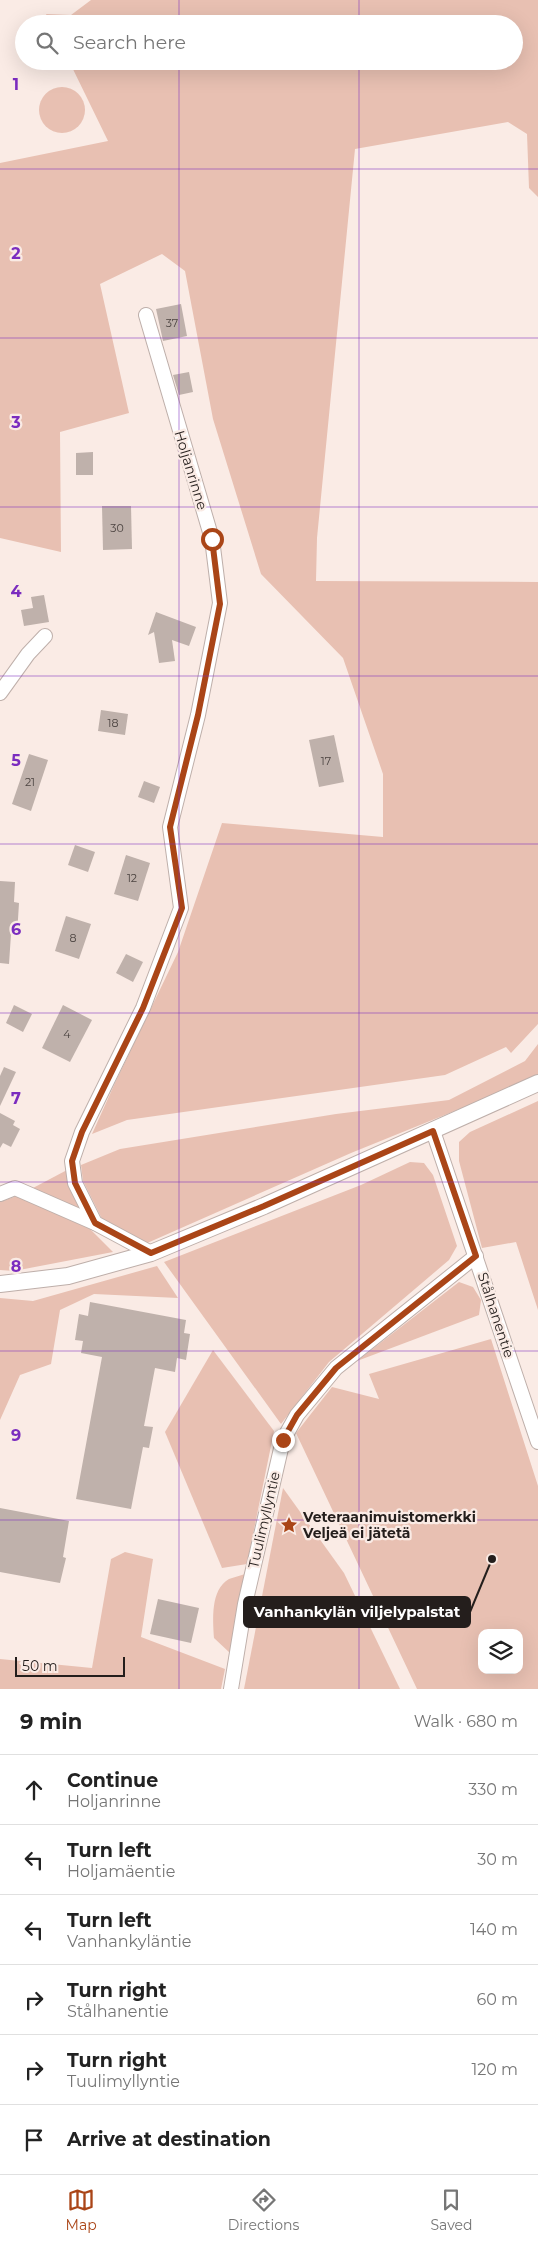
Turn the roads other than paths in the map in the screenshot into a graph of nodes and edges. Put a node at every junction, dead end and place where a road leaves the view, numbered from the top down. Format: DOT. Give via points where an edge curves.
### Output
graph roads {
  1 [pos="146,315"];
  2 [pos="45,636"];
  3 [pos="0,693"];
  4 [pos="538,1083"];
  5 [pos="433,1131"];
  6 [pos="0,1194"];
  7 [pos="95,1223"];
  8 [pos="151,1253"];
  9 [pos="476,1256"];
  10 [pos="0,1284"];
  11 [pos="538,1442"];
  12 [pos="231,1689"];
  1 -- 7 [label="street, Holjanrinne" via="212,539 220,604 198,715 170,827 182,908 143,1008 86,1123 72,1161 75,1183"];
  2 -- 3 [label="street"];
  4 -- 5 [label="street"];
  5 -- 8 [label="street"];
  5 -- 9 [label="street, Stålhanentie"];
  6 -- 7 [label="street" via="15,1188"];
  7 -- 8 [label="street"];
  8 -- 10 [label="street" via="68,1276"];
  9 -- 11 [label="street, Stålhanentie"];
  9 -- 12 [label="street, Tuulimyllyntie" via="336,1368 297,1415 283,1440 245,1604"];
}
